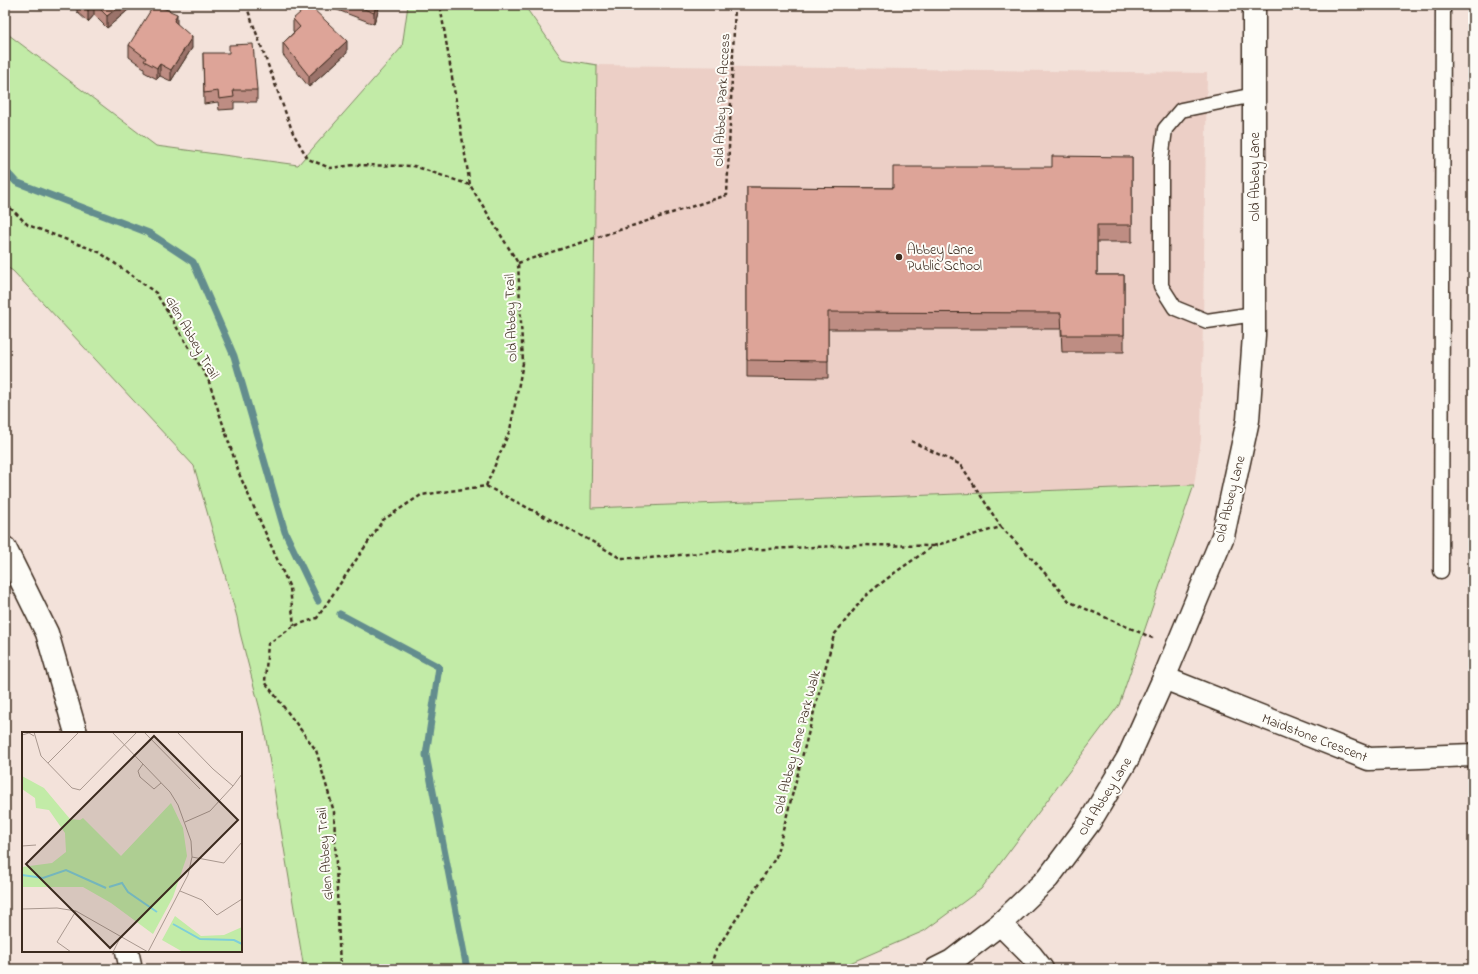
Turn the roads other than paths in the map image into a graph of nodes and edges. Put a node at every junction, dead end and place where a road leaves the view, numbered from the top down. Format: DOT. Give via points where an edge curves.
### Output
graph roads {
  1 [pos="1254,5"];
  2 [pos="1443,5"];
  3 [pos="1254,95"];
  4 [pos="1254,314"];
  5 [pos="8,560"];
  6 [pos="1441,571"];
  7 [pos="1164,678"];
  8 [pos="76,732"];
  9 [pos="1473,755"];
  10 [pos="1000,924"];
  11 [pos="936,969"];
  12 [pos="1042,969"];
  1 -- 3 [label="street, Old Abbey Lane"];
  2 -- 6 [label="lane"];
  3 -- 4 [label="street, Old Abbey Lane"];
  3 -- 4 [label="lane" via="1181,110 1165,129 1161,160 1161,286 1175,308 1207,321"];
  4 -- 7 [label="street, Old Abbey Lane" via="1248,420 1223,536"];
  5 -- 8 [label="street" via="47,633"];
  7 -- 9 [label="street, Maidstone Crescent" via="1369,759"];
  7 -- 10 [label="street, Old Abbey Lane" via="1128,758 1089,823 1048,878"];
  10 -- 11 [label="street, Old Abbey Lane" via="952,961"];
  10 -- 12 [label="street"];
}
